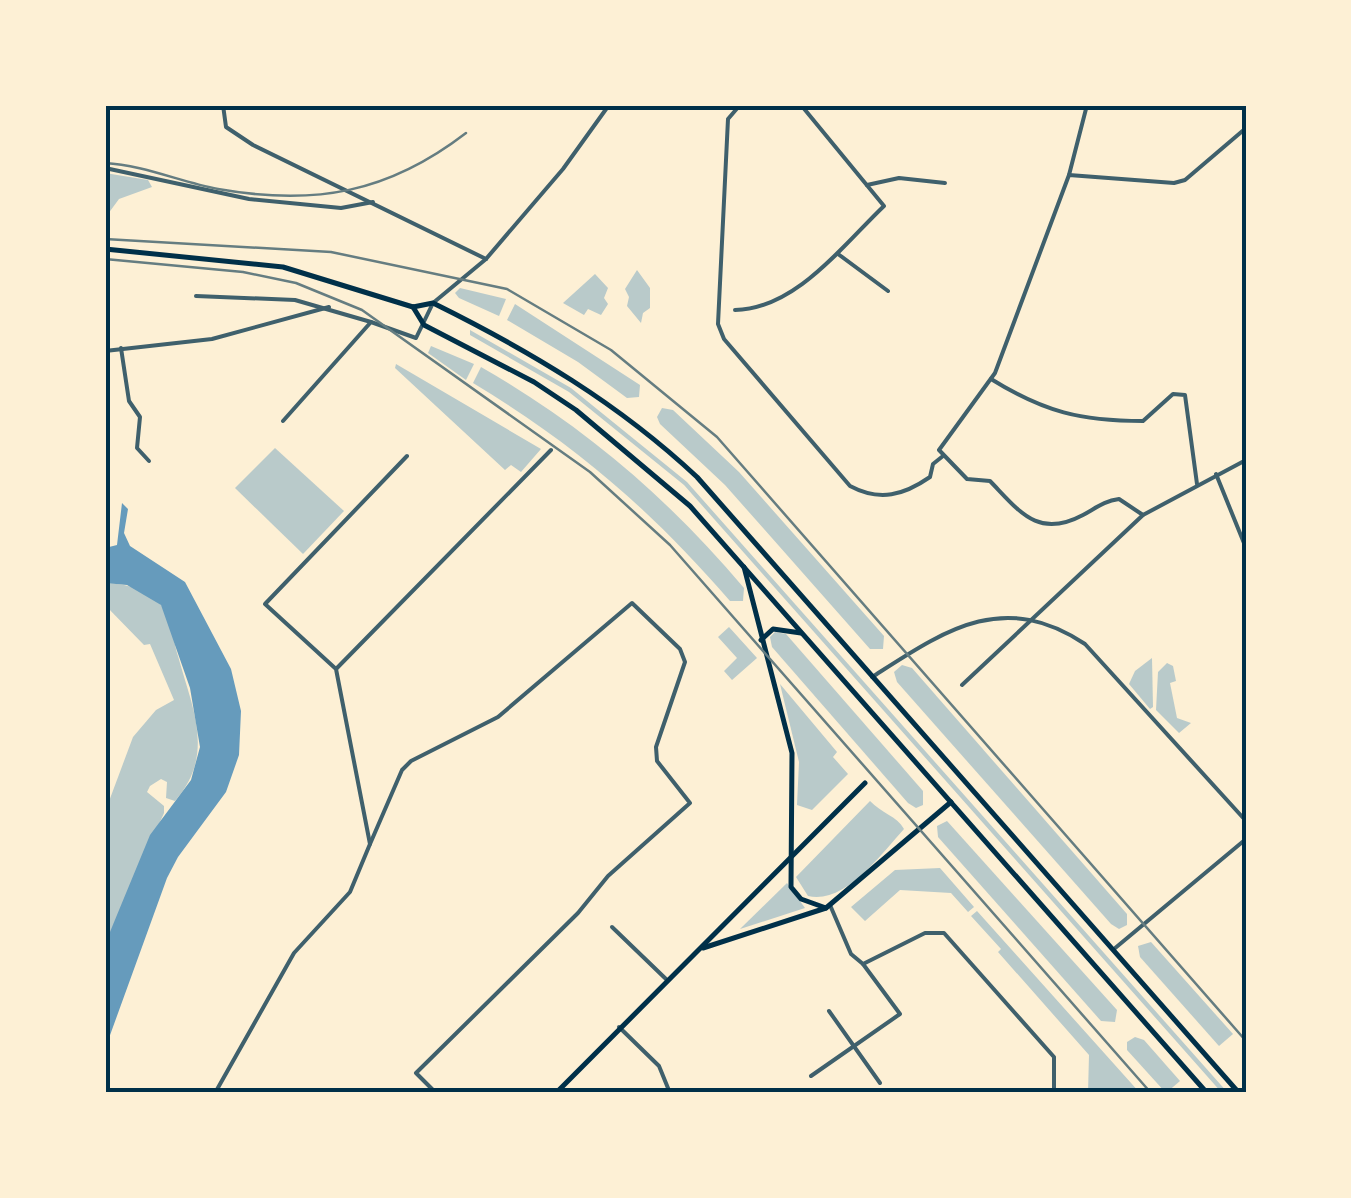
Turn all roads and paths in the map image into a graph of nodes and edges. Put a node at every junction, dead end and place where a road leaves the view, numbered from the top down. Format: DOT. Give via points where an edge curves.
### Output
graph roads {
  1 [pos="222,105"];
  2 [pos="609,105"];
  3 [pos="740,105"];
  4 [pos="801,105"];
  5 [pos="1088,105"];
  6 [pos="1246,128"];
  7 [pos="105,168"];
  8 [pos="1069,176"];
  9 [pos="946,183"];
  10 [pos="867,184"];
  11 [pos="373,202"];
  12 [pos="105,248"];
  13 [pos="838,254"];
  14 [pos="486,259"];
  15 [pos="888,291"];
  16 [pos="196,296"];
  17 [pos="432,303"];
  18 [pos="329,307"];
  19 [pos="413,307"];
  20 [pos="735,310"];
  21 [pos="371,322"];
  22 [pos="424,325"];
  23 [pos="121,348"];
  24 [pos="105,351"];
  25 [pos="991,379"];
  26 [pos="284,420"];
  27 [pos="551,450"];
  28 [pos="407,456"];
  29 [pos="942,456"];
  30 [pos="1246,460"];
  31 [pos="149,461"];
  32 [pos="1216,474"];
  33 [pos="1197,484"];
  34 [pos="1143,515"];
  35 [pos="1246,548"];
  36 [pos="743,564"];
  37 [pos="1030,622"];
  38 [pos="802,633"];
  39 [pos="761,640"];
  40 [pos="336,670"];
  41 [pos="872,677"];
  42 [pos="962,684"];
  43 [pos="865,783"];
  44 [pos="951,802"];
  45 [pos="1246,820"];
  46 [pos="1246,839"];
  47 [pos="370,844"];
  48 [pos="789,858"];
  49 [pos="828,906"];
  50 [pos="612,927"];
  51 [pos="700,949"];
  52 [pos="1114,949"];
  53 [pos="864,964"];
  54 [pos="667,980"];
  55 [pos="830,1011"];
  56 [pos="619,1027"];
  57 [pos="853,1046"];
  58 [pos="810,1076"];
  59 [pos="880,1082"];
  60 [pos="215,1093"];
  61 [pos="436,1093"];
  62 [pos="556,1093"];
  63 [pos="670,1093"];
  64 [pos="1054,1093"];
  65 [pos="1207,1093"];
  66 [pos="1239,1093"];
  1 -- 11 [label="street" via="226,127 253,145"];
  2 -- 14 [label="street"];
  3 -- 29 [label="street" via="728,119 718,324 724,339 850,486 864,494 907,493 930,477"];
  4 -- 10 [label="street"];
  5 -- 8 [label="street"];
  6 -- 8 [label="street" via="1174,183"];
  7 -- 11 [label="street" via="249,199 341,208"];
  8 -- 25 [label="street"];
  9 -- 10 [label="street" via="899,178"];
  10 -- 13 [label="street" via="884,206"];
  11 -- 14 [label="street"];
  12 -- 19 [label="main road" via="283,267"];
  13 -- 15 [label="street"];
  13 -- 20 [label="street" via="766,307"];
  14 -- 17 [label="street"];
  16 -- 18 [label="street"];
  17 -- 19 [label="main road"];
  17 -- 22 [label="street"];
  17 -- 41 [label="main road" via="564,372 665,447"];
  18 -- 21 [label="street"];
  18 -- 23 [label="street" via="212,339"];
  19 -- 22 [label="main road"];
  21 -- 22 [label="street" via="416,338"];
  21 -- 26 [label="street"];
  22 -- 36 [label="main road" via="576,410 649,468"];
  23 -- 24 [label="street"];
  23 -- 31 [label="street" via="129,401 140,417 137,448"];
  25 -- 29 [label="street" via="942,440"];
  25 -- 33 [label="street" via="1062,415 1126,421 1143,421 1173,394 1185,395"];
  27 -- 40 [label="street"];
  28 -- 40 [label="street" via="265,604"];
  29 -- 34 [label="street" via="967,480 990,481 1039,524 1062,526 1119,498"];
  30 -- 32 [label="street"];
  32 -- 33 [label="street"];
  32 -- 35 [label="street"];
  33 -- 34 [label="street"];
  34 -- 37 [label="street"];
  36 -- 38 [label="main road"];
  36 -- 39 [label="main road"];
  37 -- 41 [label="street" via="971,620"];
  37 -- 42 [label="street"];
  37 -- 45 [label="street" via="1084,644"];
  38 -- 39 [label="main road" via="773,629"];
  38 -- 44 [label="main road"];
  39 -- 48 [label="main road" via="792,753"];
  40 -- 47 [label="street"];
  41 -- 52 [label="main road"];
  43 -- 48 [label="main road"];
  44 -- 49 [label="main road"];
  44 -- 65 [label="main road"];
  46 -- 52 [label="street"];
  47 -- 60 [label="street" via="350,892 294,953"];
  47 -- 61 [label="street" via="411,761 498,716 632,603 680,649 685,662 656,747 657,761 690,802 608,876 416,1073"];
  48 -- 49 [label="main road" via="793,892"];
  48 -- 51 [label="main road"];
  49 -- 51 [label="main road"];
  49 -- 53 [label="street" via="851,954"];
  50 -- 54 [label="street"];
  51 -- 54 [label="main road"];
  52 -- 66 [label="main road"];
  53 -- 57 [label="street" via="900,1014"];
  53 -- 64 [label="street" via="925,933 944,933 1054,1057"];
  54 -- 56 [label="main road"];
  55 -- 57 [label="street"];
  56 -- 62 [label="main road"];
  56 -- 63 [label="street" via="658,1066"];
  57 -- 58 [label="street"];
  57 -- 59 [label="street"];
}
